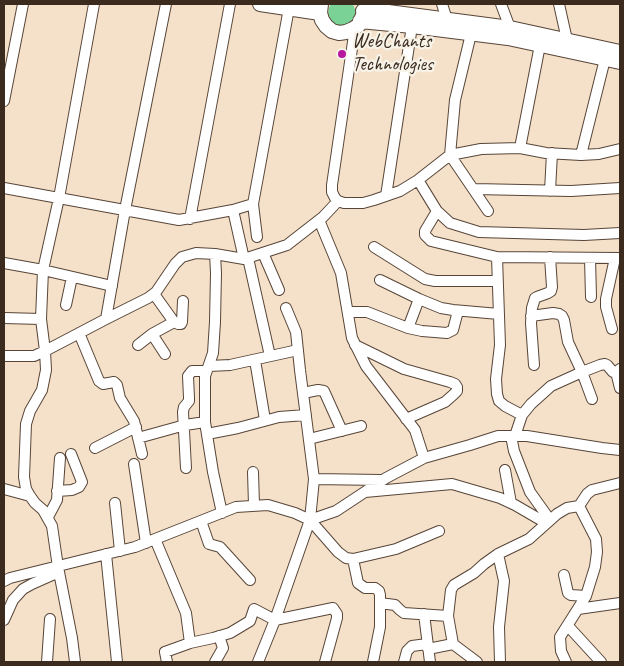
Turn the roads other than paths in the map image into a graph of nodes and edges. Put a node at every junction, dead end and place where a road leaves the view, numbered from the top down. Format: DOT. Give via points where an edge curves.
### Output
graph roads {
  1 [pos="24,4"];
  2 [pos="94,4"];
  3 [pos="166,4"];
  4 [pos="230,4"];
  5 [pos="260,4"];
  6 [pos="442,4"];
  7 [pos="501,4"];
  8 [pos="559,4"];
  9 [pos="289,8"];
  10 [pos="320,8"];
  11 [pos="360,16"];
  12 [pos="447,20"];
  13 [pos="412,26"];
  14 [pos="510,28"];
  15 [pos="471,34"];
  16 [pos="567,40"];
  17 [pos="540,45"];
  18 [pos="620,52"];
  19 [pos="605,59"];
  20 [pos="620,62"];
  21 [pos="4,101"];
  22 [pos="520,148"];
  23 [pos="620,149"];
  24 [pos="552,153"];
  25 [pos="581,154"];
  26 [pos="450,155"];
  27 [pos="418,180"];
  28 [pos="4,188"];
  29 [pos="620,188"];
  30 [pos="474,189"];
  31 [pos="550,191"];
  32 [pos="386,196"];
  33 [pos="59,198"];
  34 [pos="338,201"];
  35 [pos="253,204"];
  36 [pos="125,210"];
  37 [pos="233,210"];
  38 [pos="488,210"];
  39 [pos="437,211"];
  40 [pos="190,219"];
  41 [pos="319,220"];
  42 [pos="620,232"];
  43 [pos="257,237"];
  44 [pos="374,247"];
  45 [pos="263,253"];
  46 [pos="215,254"];
  47 [pos="497,257"];
  48 [pos="550,257"];
  49 [pos="590,258"];
  50 [pos="617,258"];
  51 [pos="246,259"];
  52 [pos="4,263"];
  53 [pos="43,270"];
  54 [pos="72,277"];
  55 [pos="380,280"];
  56 [pos="497,281"];
  57 [pos="112,286"];
  58 [pos="278,290"];
  59 [pos="154,294"];
  60 [pos="591,297"];
  61 [pos="420,299"];
  62 [pos="183,301"];
  63 [pos="66,305"];
  64 [pos="286,308"];
  65 [pos="458,311"];
  66 [pos="348,312"];
  67 [pos="499,314"];
  68 [pos="531,316"];
  69 [pos="4,318"];
  70 [pos="41,319"];
  71 [pos="106,319"];
  72 [pos="174,322"];
  73 [pos="408,328"];
  74 [pos="612,328"];
  75 [pos="79,333"];
  76 [pos="152,334"];
  77 [pos="138,345"];
  78 [pos="355,345"];
  79 [pos="298,350"];
  80 [pos="46,352"];
  81 [pos="166,354"];
  82 [pos="4,356"];
  83 [pos="270,356"];
  84 [pos="255,360"];
  85 [pos="534,365"];
  86 [pos="208,368"];
  87 [pos="618,371"];
  88 [pos="582,372"];
  89 [pos="620,388"];
  90 [pos="303,393"];
  91 [pos="592,399"];
  92 [pos="306,415"];
  93 [pos="522,415"];
  94 [pos="406,419"];
  95 [pos="265,420"];
  96 [pos="205,422"];
  97 [pos="185,425"];
  98 [pos="361,426"];
  99 [pos="342,431"];
  100 [pos="137,432"];
  101 [pos="207,434"];
  102 [pos="513,436"];
  103 [pos="309,439"];
  104 [pos="95,448"];
  105 [pos="620,450"];
  106 [pos="71,454"];
  107 [pos="142,454"];
  108 [pos="60,458"];
  109 [pos="424,458"];
  110 [pos="134,464"];
  111 [pos="186,468"];
  112 [pos="505,470"];
  113 [pos="253,472"];
  114 [pos="314,479"];
  115 [pos="381,480"];
  116 [pos="620,484"];
  117 [pos="4,489"];
  118 [pos="57,492"];
  119 [pos="365,492"];
  120 [pos="30,496"];
  121 [pos="114,503"];
  122 [pos="510,503"];
  123 [pos="254,505"];
  124 [pos="579,506"];
  125 [pos="222,513"];
  126 [pos="48,517"];
  127 [pos="310,520"];
  128 [pos="201,521"];
  129 [pos="548,522"];
  130 [pos="439,530"];
  131 [pos="151,541"];
  132 [pos="120,551"];
  133 [pos="106,554"];
  134 [pos="498,554"];
  135 [pos="353,558"];
  136 [pos="59,570"];
  137 [pos="564,575"];
  138 [pos="250,580"];
  139 [pos="4,581"];
  140 [pos="586,596"];
  141 [pos="380,603"];
  142 [pos="620,603"];
  143 [pos="578,609"];
  144 [pos="424,614"];
  145 [pos="448,616"];
  146 [pos="50,619"];
  147 [pos="4,620"];
  148 [pos="275,620"];
  149 [pos="568,626"];
  150 [pos="219,636"];
  151 [pos="190,643"];
  152 [pos="453,644"];
  153 [pos="427,646"];
  154 [pos="47,662"];
  155 [pos="75,662"];
  156 [pos="116,662"];
  157 [pos="167,662"];
  158 [pos="216,662"];
  159 [pos="258,662"];
  160 [pos="325,662"];
  161 [pos="373,662"];
  162 [pos="404,662"];
  163 [pos="430,662"];
  164 [pos="476,662"];
  165 [pos="500,662"];
  166 [pos="566,662"];
  167 [pos="601,662"];
  1 -- 21 [label="street"];
  2 -- 33 [label="street"];
  3 -- 36 [label="street"];
  4 -- 40 [label="street"];
  5 -- 9 [label="main road"];
  6 -- 12 [label="street"];
  7 -- 14 [label="street"];
  8 -- 16 [label="street"];
  9 -- 10 [label="main road"];
  9 -- 35 [label="street"];
  10 -- 11 [label="main road" via="326,26 339,33 346,32"];
  11 -- 12 [label="main road"];
  11 -- 13 [label="main road"];
  11 -- 34 [label="street" via="332,185"];
  12 -- 14 [label="main road"];
  13 -- 15 [label="main road"];
  13 -- 32 [label="street"];
  14 -- 16 [label="main road"];
  15 -- 17 [label="main road"];
  15 -- 26 [label="street" via="456,100"];
  16 -- 18 [label="main road"];
  17 -- 19 [label="main road"];
  17 -- 22 [label="street"];
  19 -- 20 [label="main road"];
  19 -- 25 [label="street"];
  22 -- 24 [label="street"];
  22 -- 26 [label="street" via="481,149"];
  23 -- 25 [label="street"];
  24 -- 25 [label="street"];
  24 -- 31 [label="street"];
  26 -- 27 [label="street"];
  26 -- 30 [label="street"];
  27 -- 32 [label="street"];
  27 -- 39 [label="street"];
  28 -- 33 [label="street"];
  29 -- 31 [label="street"];
  30 -- 31 [label="street"];
  30 -- 38 [label="street"];
  32 -- 34 [label="street" via="363,203"];
  33 -- 36 [label="street"];
  33 -- 53 [label="street"];
  34 -- 41 [label="street"];
  35 -- 37 [label="street"];
  35 -- 43 [label="street"];
  36 -- 40 [label="street" via="171,220"];
  36 -- 57 [label="street"];
  37 -- 40 [label="street"];
  37 -- 51 [label="street"];
  39 -- 42 [label="street" via="450,223 479,232 584,235"];
  39 -- 47 [label="street" via="425,231 431,241"];
  41 -- 45 [label="street" via="287,245"];
  41 -- 66 [label="street" via="341,274"];
  44 -- 56 [label="street" via="425,279"];
  45 -- 51 [label="street"];
  45 -- 58 [label="street"];
  46 -- 51 [label="street"];
  46 -- 59 [label="street" via="196,253 182,257"];
  46 -- 86 [label="street" via="215,322 213,354"];
  47 -- 48 [label="street"];
  47 -- 56 [label="street"];
  48 -- 49 [label="street"];
  48 -- 68 [label="street" via="552,288 548,294 535,298"];
  49 -- 50 [label="street"];
  49 -- 60 [label="street"];
  50 -- 74 [label="street" via="606,299"];
  51 -- 83 [label="street"];
  52 -- 53 [label="street"];
  53 -- 54 [label="street"];
  53 -- 70 [label="street"];
  54 -- 57 [label="street"];
  54 -- 63 [label="street"];
  55 -- 61 [label="street"];
  56 -- 67 [label="street"];
  57 -- 71 [label="street"];
  59 -- 71 [label="street"];
  59 -- 72 [label="street"];
  61 -- 65 [label="street"];
  61 -- 73 [label="street"];
  62 -- 72 [label="street" via="182,322"];
  64 -- 79 [label="street" via="296,332"];
  65 -- 67 [label="street"];
  65 -- 73 [label="street" via="450,332"];
  66 -- 73 [label="street" via="367,312"];
  66 -- 78 [label="street"];
  67 -- 93 [label="street" via="496,394 505,406"];
  68 -- 85 [label="street"];
  68 -- 88 [label="street" via="553,313 562,316 568,342"];
  69 -- 70 [label="street"];
  70 -- 80 [label="street"];
  71 -- 75 [label="street"];
  72 -- 76 [label="street"];
  75 -- 80 [label="street"];
  75 -- 100 [label="street" via="99,381 117,385"];
  76 -- 77 [label="street"];
  76 -- 81 [label="street"];
  78 -- 94 [label="street" via="366,366"];
  78 -- 94 [label="street" via="404,369 457,387 445,402"];
  79 -- 83 [label="street"];
  79 -- 90 [label="street"];
  80 -- 82 [label="street" via="34,356"];
  80 -- 120 [label="street" via="45,380 26,424 24,477"];
  83 -- 84 [label="street"];
  84 -- 86 [label="street"];
  84 -- 95 [label="street"];
  86 -- 96 [label="street" via="205,376"];
  86 -- 97 [label="street" via="192,371 188,376 189,401 184,407"];
  87 -- 88 [label="street" via="613,372 605,364"];
  87 -- 89 [label="street"];
  88 -- 91 [label="street"];
  88 -- 93 [label="street" via="551,386"];
  90 -- 92 [label="street"];
  90 -- 99 [label="street" via="324,391"];
  92 -- 95 [label="street"];
  92 -- 103 [label="street"];
  93 -- 102 [label="street"];
  94 -- 109 [label="street" via="415,430"];
  95 -- 101 [label="street"];
  96 -- 97 [label="street"];
  96 -- 101 [label="street"];
  97 -- 100 [label="street"];
  97 -- 111 [label="street"];
  98 -- 99 [label="street"];
  99 -- 103 [label="street"];
  100 -- 104 [label="street"];
  100 -- 107 [label="street"];
  101 -- 125 [label="street"];
  102 -- 105 [label="street"];
  102 -- 109 [label="street" via="498,436"];
  102 -- 129 [label="street" via="514,451 530,492"];
  103 -- 114 [label="street"];
  106 -- 118 [label="street" via="82,482 72,490"];
  108 -- 118 [label="street"];
  109 -- 115 [label="street"];
  110 -- 131 [label="street"];
  112 -- 122 [label="street"];
  113 -- 123 [label="street"];
  114 -- 115 [label="street"];
  114 -- 127 [label="street"];
  115 -- 119 [label="street"];
  116 -- 124 [label="street" via="592,490"];
  117 -- 120 [label="street"];
  118 -- 126 [label="street" via="57,500"];
  119 -- 122 [label="street" via="452,484"];
  119 -- 127 [label="street" via="336,511"];
  120 -- 126 [label="street"];
  121 -- 132 [label="street"];
  122 -- 129 [label="street"];
  123 -- 125 [label="street"];
  123 -- 127 [label="street" via="268,505"];
  124 -- 129 [label="street" via="567,508"];
  124 -- 140 [label="street" via="596,539 596,567"];
  125 -- 128 [label="street"];
  126 -- 136 [label="street"];
  127 -- 135 [label="street" via="338,552 346,558"];
  127 -- 148 [label="street"];
  128 -- 131 [label="street"];
  128 -- 138 [label="street" via="209,544 220,547"];
  129 -- 134 [label="street" via="529,539"];
  130 -- 135 [label="street" via="396,550"];
  131 -- 132 [label="street"];
  131 -- 151 [label="street" via="186,613"];
  132 -- 133 [label="street"];
  133 -- 136 [label="street"];
  133 -- 156 [label="street"];
  134 -- 145 [label="street" via="454,585"];
  134 -- 165 [label="street" via="504,581 499,627"];
  135 -- 141 [label="street" via="358,583 366,588 375,588"];
  136 -- 139 [label="street"];
  136 -- 147 [label="street" via="23,589 13,600"];
  136 -- 155 [label="street"];
  137 -- 140 [label="street" via="568,593"];
  140 -- 143 [label="street"];
  141 -- 144 [label="street" via="396,606 404,613"];
  141 -- 161 [label="street" via="380,626"];
  142 -- 143 [label="street"];
  143 -- 149 [label="street"];
  144 -- 145 [label="street"];
  144 -- 153 [label="street"];
  145 -- 152 [label="street"];
  146 -- 154 [label="street"];
  148 -- 150 [label="street" via="254,609 250,621"];
  148 -- 159 [label="street"];
  148 -- 160 [label="street" via="329,608 336,610 337,618"];
  149 -- 166 [label="street" via="560,637"];
  149 -- 167 [label="street"];
  150 -- 151 [label="street"];
  150 -- 158 [label="street" via="223,648"];
  151 -- 157 [label="street" via="165,652"];
  152 -- 153 [label="street"];
  152 -- 164 [label="street"];
  153 -- 162 [label="street" via="412,646"];
  153 -- 163 [label="street"];
}
